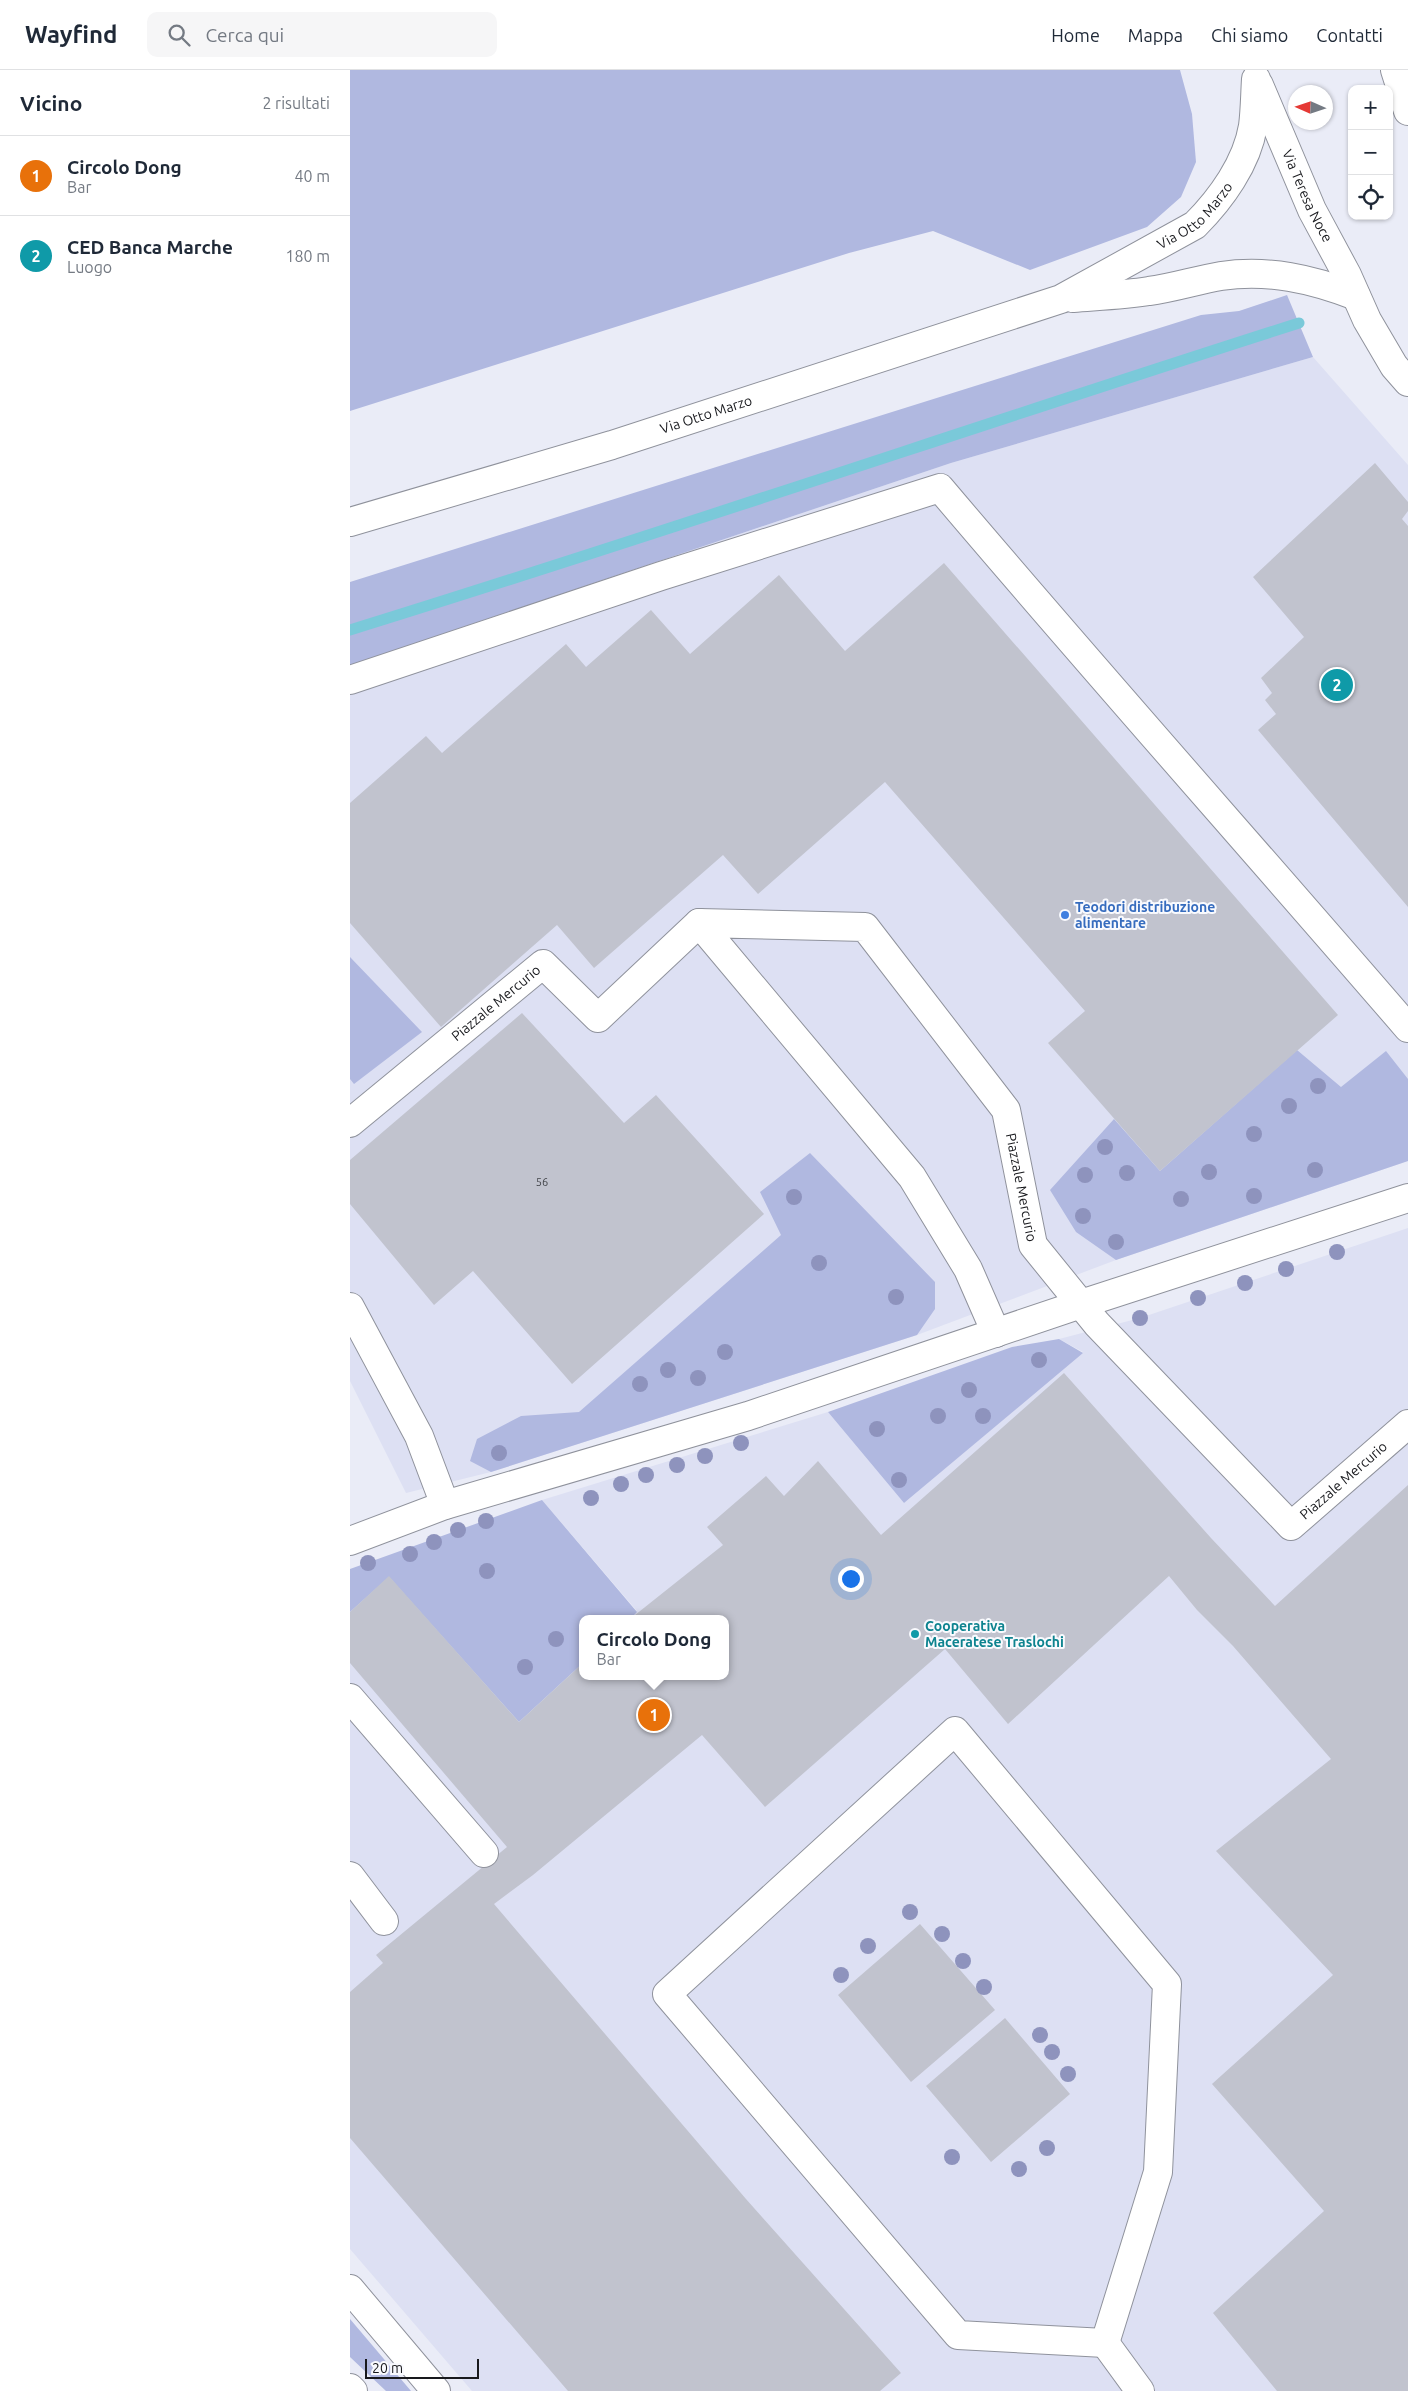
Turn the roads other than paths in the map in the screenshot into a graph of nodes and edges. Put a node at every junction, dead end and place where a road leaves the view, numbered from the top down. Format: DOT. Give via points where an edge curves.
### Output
graph roads {
  1 [pos="1395,70"];
  2 [pos="1254,75"];
  3 [pos="1408,111"];
  4 [pos="1350,294"];
  5 [pos="1062,299"];
  6 [pos="1403,369"];
  7 [pos="350,522"];
  8 [pos="350,680"];
  9 [pos="699,923"];
  10 [pos="1408,1028"];
  11 [pos="350,1123"];
  12 [pos="1408,1198"];
  13 [pos="1081,1304"];
  14 [pos="350,1307"];
  15 [pos="996,1333"];
  16 [pos="1408,1424"];
  17 [pos="445,1505"];
  18 [pos="350,1541"];
  19 [pos="350,1698"];
  20 [pos="484,1853"];
  21 [pos="350,1876"];
  22 [pos="384,1921"];
  23 [pos="350,2289"];
  24 [pos="1105,2342"];
  25 [pos="350,2388"];
  26 [pos="353,2391"];
  27 [pos="436,2391"];
  28 [pos="1140,2391"];
  1 -- 3 [label="street"];
  2 -- 4 [label="street, Via Teresa Noce"];
  2 -- 5 [label="street, Via Otto Marzo" via="1253,127 1242,162 1209,211 1195,225"];
  4 -- 5 [label="street, Via Otto Marzo" via="1299,278 1250,273 1150,291"];
  4 -- 6 [label="street, Via Teresa Noce"];
  5 -- 7 [label="street, Via Otto Marzo" via="612,445"];
  8 -- 10 [label="street" via="661,576 940,488"];
  9 -- 11 [label="street, Piazzale Mercurio" via="598,1018 543,964"];
  9 -- 13 [label="street, Piazzale Mercurio" via="865,927 1006,1110 1033,1245"];
  9 -- 15 [label="street" via="912,1177 968,1269"];
  12 -- 13 [label="street"];
  13 -- 15 [label="street"];
  13 -- 16 [label="street, Piazzale Mercurio" via="1291,1526"];
  14 -- 17 [label="street" via="419,1436"];
  15 -- 17 [label="street" via="748,1416"];
  17 -- 18 [label="street"];
  19 -- 20 [label="street"];
  21 -- 22 [label="street"];
  23 -- 27 [label="street"];
  24 -- 24 [label="street" via="958,2335 667,1994 955,1731 1167,1984 1158,2172"];
  24 -- 28 [label="street"];
  25 -- 26 [label="street"];
}
